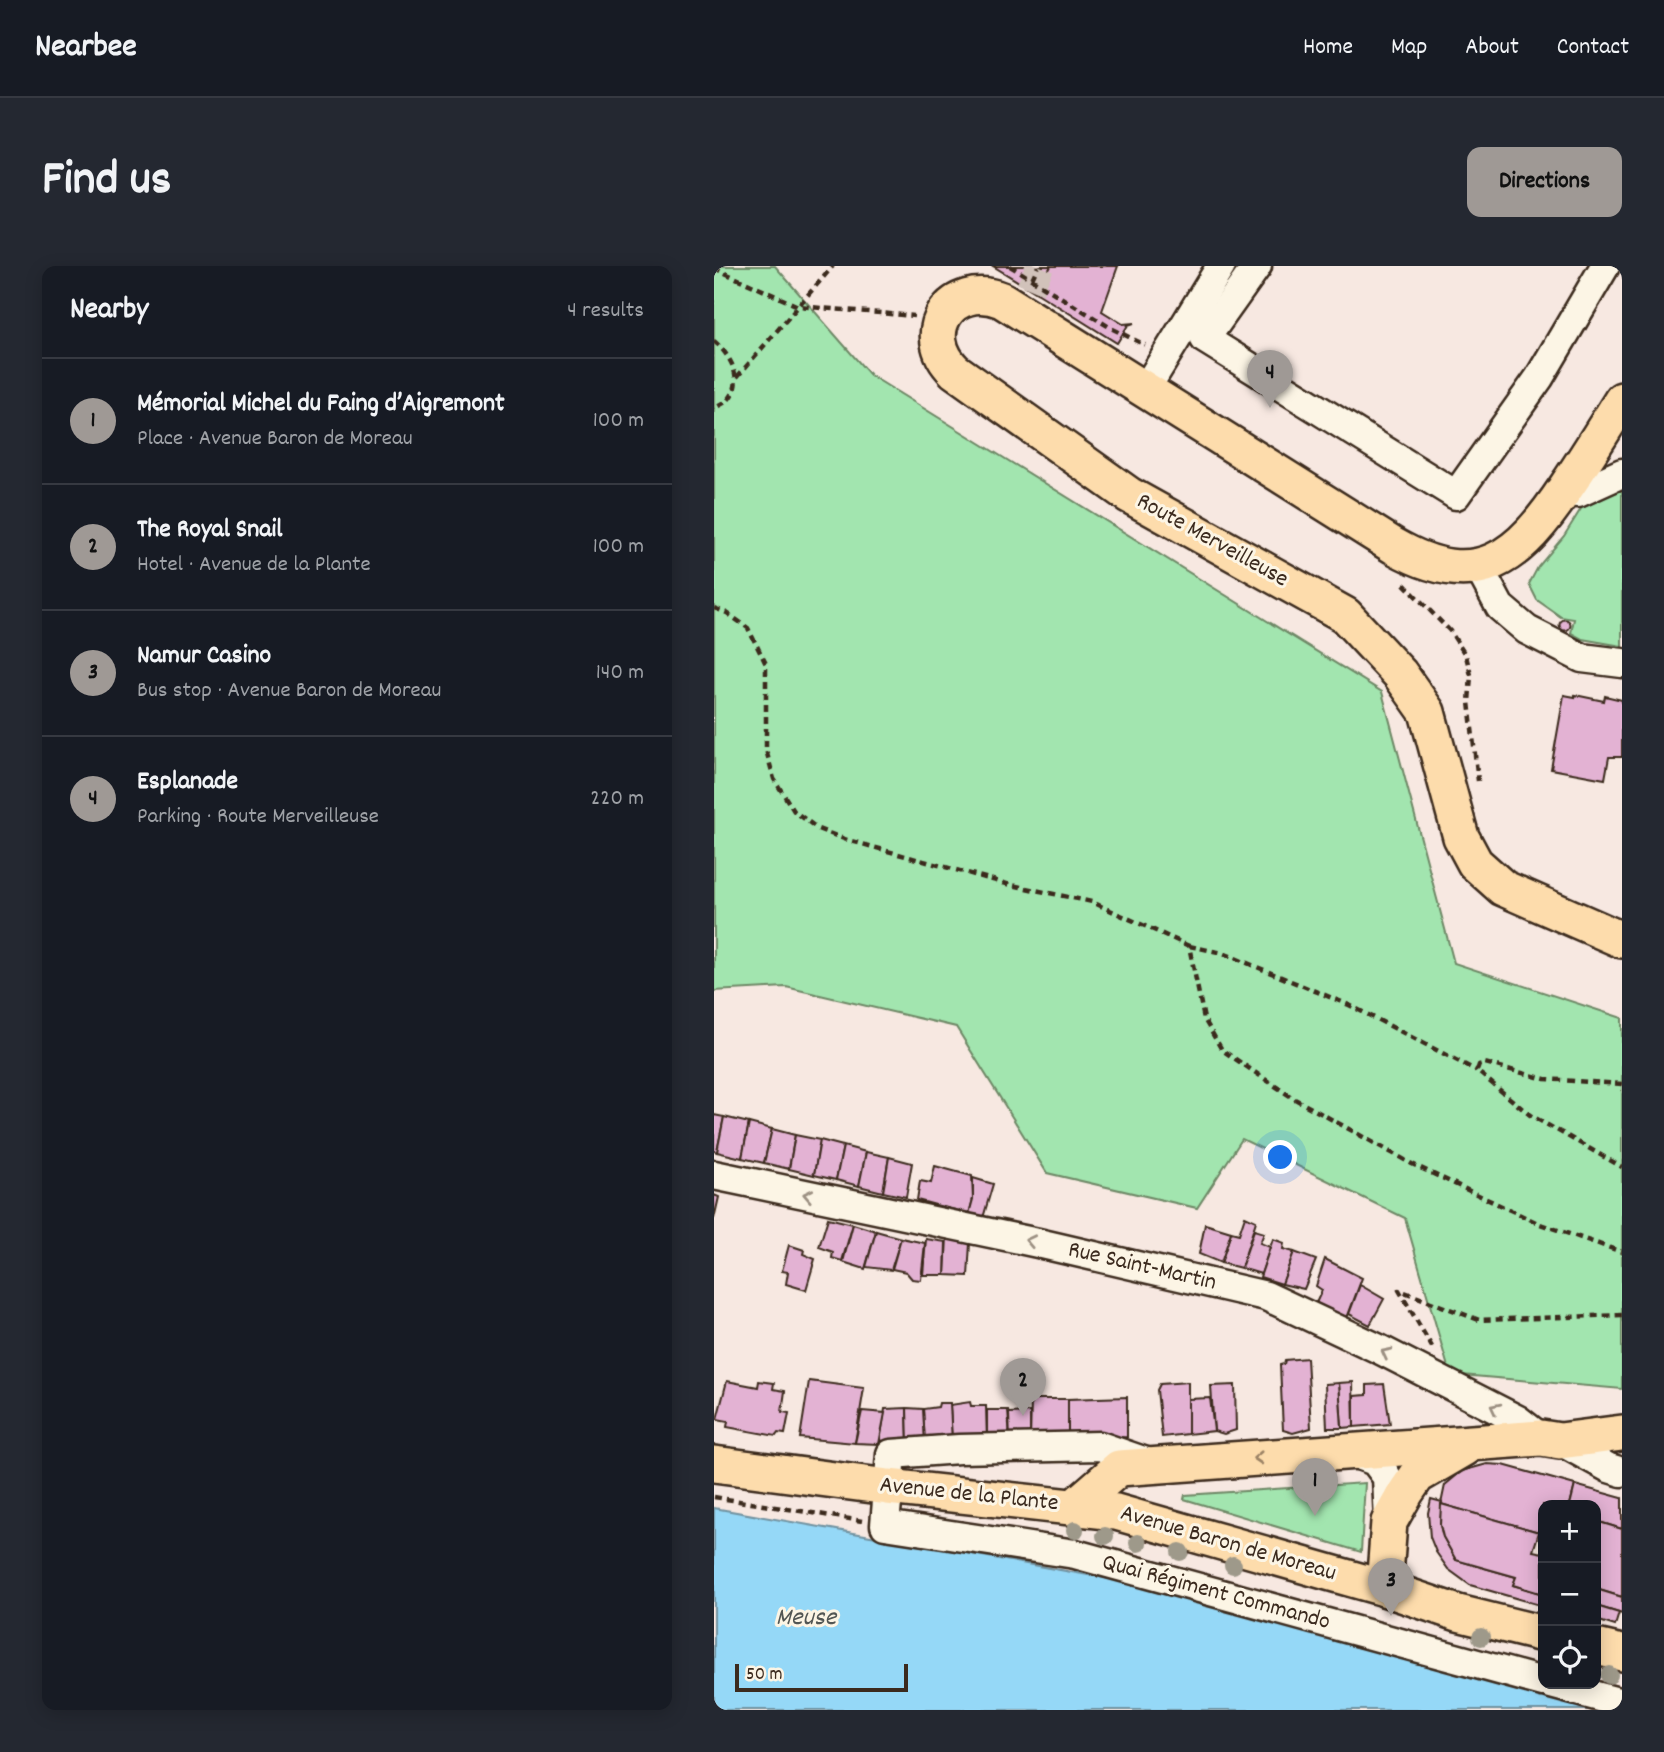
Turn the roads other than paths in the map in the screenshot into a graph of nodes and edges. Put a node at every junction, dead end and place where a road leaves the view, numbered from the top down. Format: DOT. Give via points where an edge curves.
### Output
graph roads {
  1 [pos="1221,266"];
  2 [pos="1257,266"];
  3 [pos="1605,266"];
  4 [pos="1029,286"];
  5 [pos="1145,390"];
  6 [pos="1622,400"];
  7 [pos="1622,473"];
  8 [pos="1563,492"];
  9 [pos="1478,566"];
  10 [pos="1622,663"];
  11 [pos="1622,940"];
  12 [pos="714,1175"];
  13 [pos="1622,1433"];
  14 [pos="1551,1439"];
  15 [pos="1473,1444"];
  16 [pos="1353,1453"];
  17 [pos="714,1464"];
  18 [pos="1154,1464"];
  19 [pos="1622,1472"];
  20 [pos="888,1487"];
  21 [pos="1074,1507"];
  22 [pos="1116,1512"];
  23 [pos="1389,1522"];
  24 [pos="1384,1588"];
  25 [pos="1538,1633"];
  26 [pos="1601,1648"];
  27 [pos="1622,1653"];
  28 [pos="1538,1681"];
  29 [pos="1570,1689"];
  30 [pos="1622,1703"];
  1 -- 5 [label="street"];
  2 -- 3 [label="street" via="1205,339 1456,495 1539,378"];
  4 -- 5 [label="main road"];
  4 -- 11 [label="main road, Route Merveilleuse" via="1002,300 979,295 957,301 938,330 941,353 955,371 1129,495 1345,615 1400,674 1427,712 1461,837 1475,863 1503,888"];
  5 -- 9 [label="main road" via="1404,551 1434,565"];
  6 -- 8 [label="main road"];
  7 -- 8 [label="street" via="1578,493"];
  8 -- 9 [label="main road" via="1522,543"];
  9 -- 10 [label="street" via="1500,607 1527,630 1581,657"];
  14 -- 12 [label="street, Rue Saint-Martin, one-way" via="1266,1296"];
  13 -- 14 [label="main road"];
  14 -- 15 [label="main road, Avenue de la Plante"];
  14 -- 19 [label="street"];
  15 -- 16 [label="main road, Avenue de la Plante"];
  15 -- 23 [label="main road" via="1417,1476"];
  16 -- 18 [label="main road, Avenue de la Plante, one-way"];
  16 -- 23 [label="street" via="1376,1461 1387,1477"];
  17 -- 20 [label="main road, Avenue de la Plante"];
  18 -- 20 [label="street" via="1100,1447 891,1454"];
  18 -- 21 [label="main road, Avenue de la Plante" via="1119,1468"];
  18 -- 22 [label="main road" via="1125,1485"];
  20 -- 21 [label="main road, Avenue de la Plante"];
  20 -- 28 [label="street, Quai Régiment Commando" via="885,1525 1075,1554"];
  21 -- 22 [label="main road, Avenue Baron de Moreau"];
  22 -- 24 [label="main road, Avenue Baron de Moreau"];
  23 -- 24 [label="main road"];
  24 -- 25 [label="main road, Avenue Baron de Moreau"];
  26 -- 27 [label="main road"];
  29 -- 30 [label="street"];
}
